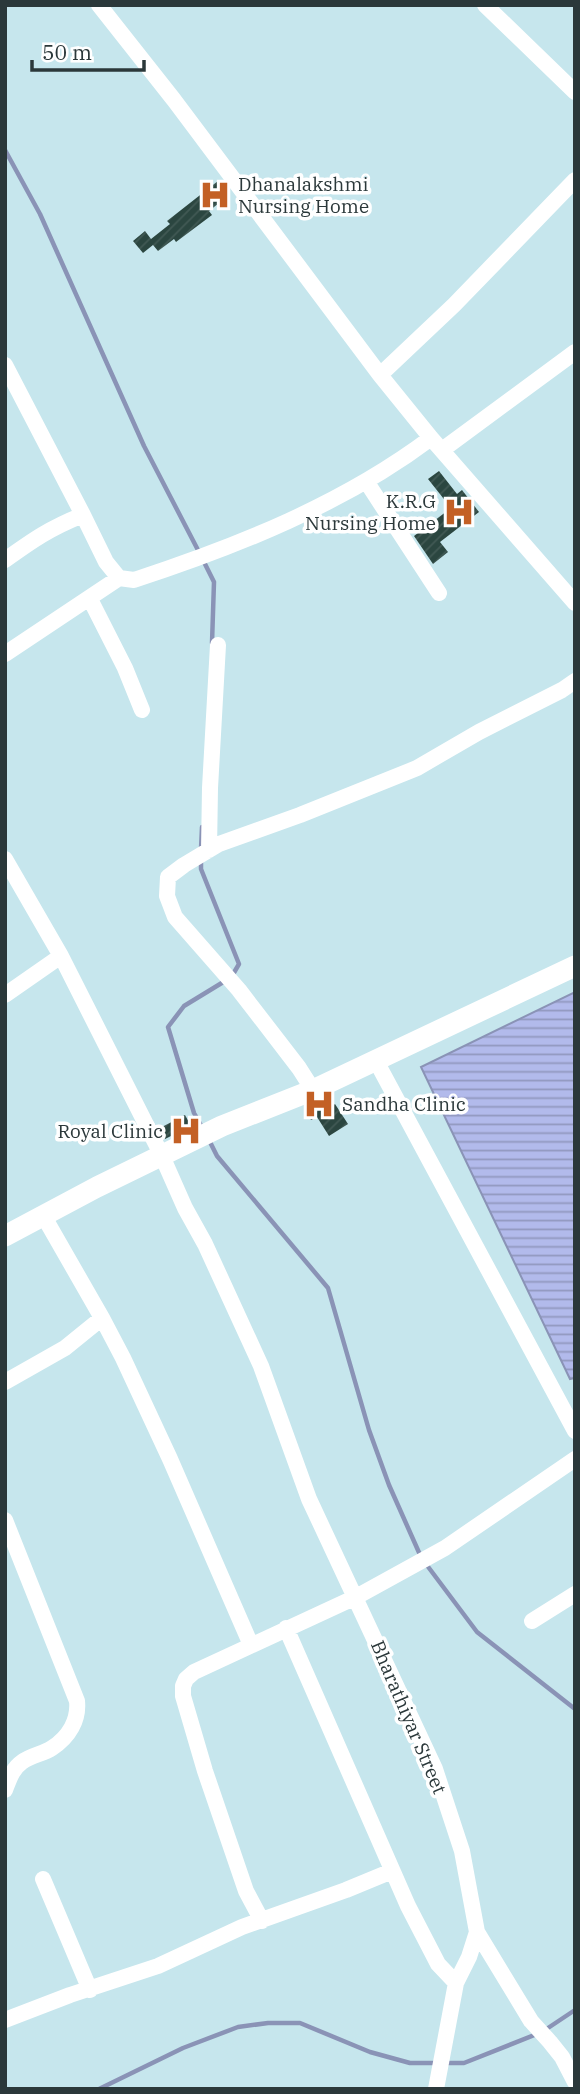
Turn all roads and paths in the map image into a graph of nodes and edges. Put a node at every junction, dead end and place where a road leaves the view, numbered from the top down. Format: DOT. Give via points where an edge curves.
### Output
graph roads {
  1 [pos="99,5"];
  2 [pos="485,5"];
  3 [pos="575,92"];
  4 [pos="575,180"];
  5 [pos="575,352"];
  6 [pos="5,365"];
  7 [pos="380,375"];
  8 [pos="436,444"];
  9 [pos="366,481"];
  10 [pos="83,515"];
  11 [pos="5,560"];
  12 [pos="118,578"];
  13 [pos="439,593"];
  14 [pos="90,599"];
  15 [pos="575,603"];
  16 [pos="218,645"];
  17 [pos="5,654"];
  18 [pos="575,681"];
  19 [pos="142,710"];
  20 [pos="214,847"];
  21 [pos="5,859"];
  22 [pos="61,956"];
  23 [pos="575,966"];
  24 [pos="5,995"];
  25 [pos="376,1059"];
  26 [pos="313,1090"];
  27 [pos="162,1156"];
  28 [pos="43,1215"];
  29 [pos="5,1236"];
  30 [pos="103,1318"];
  31 [pos="5,1382"];
  32 [pos="570,1412"];
  33 [pos="575,1431"];
  34 [pos="575,1459"];
  35 [pos="5,1520"];
  36 [pos="575,1594"];
  37 [pos="356,1597"];
  38 [pos="532,1621"];
  39 [pos="286,1628"];
  40 [pos="251,1645"];
  41 [pos="5,1790"];
  42 [pos="392,1871"];
  43 [pos="43,1879"];
  44 [pos="262,1921"];
  45 [pos="477,1932"];
  46 [pos="456,1983"];
  47 [pos="90,1990"];
  48 [pos="5,2021"];
  49 [pos="575,2082"];
  50 [pos="436,2087"];
  1 -- 7 [label="street"];
  2 -- 3 [label="street"];
  4 -- 7 [label="street"];
  5 -- 8 [label="street"];
  6 -- 10 [label="street"];
  7 -- 8 [label="street"];
  8 -- 9 [label="street"];
  8 -- 15 [label="street"];
  9 -- 12 [label="street" via="282,524 185,562 134,580"];
  9 -- 13 [label="street"];
  10 -- 11 [label="street" via="59,524"];
  10 -- 12 [label="street"];
  12 -- 14 [label="street"];
  14 -- 17 [label="street"];
  14 -- 19 [label="street"];
  16 -- 20 [label="street" via="209,788"];
  18 -- 20 [label="street" via="418,768"];
  20 -- 26 [label="street" via="168,877 167,896 175,917 239,990"];
  21 -- 22 [label="street, Bharathiyar Street"];
  22 -- 24 [label="street"];
  22 -- 27 [label="street, Bharathiyar Street"];
  23 -- 25 [label="street"];
  25 -- 26 [label="street"];
  25 -- 32 [label="street"];
  26 -- 27 [label="street"];
  27 -- 28 [label="street"];
  27 -- 37 [label="street, Bharathiyar Street" via="261,1366 309,1499"];
  28 -- 29 [label="street"];
  28 -- 30 [label="street"];
  30 -- 31 [label="street" via="65,1348"];
  30 -- 40 [label="street"];
  32 -- 33 [label="street"];
  34 -- 37 [label="street" via="444,1548"];
  35 -- 41 [label="street" via="78,1714 70,1732 53,1748 21,1762"];
  36 -- 38 [label="street"];
  37 -- 39 [label="street"];
  37 -- 45 [label="street, Bharathiyar Street" via="435,1769 462,1851"];
  39 -- 40 [label="street"];
  39 -- 42 [label="street"];
  40 -- 44 [label="street" via="194,1672 186,1679 183,1696 246,1891"];
  42 -- 44 [label="street"];
  42 -- 46 [label="street" via="438,1964"];
  43 -- 47 [label="street"];
  44 -- 47 [label="street"];
  45 -- 46 [label="street"];
  45 -- 49 [label="street"];
  46 -- 50 [label="street"];
  47 -- 48 [label="street"];
}
